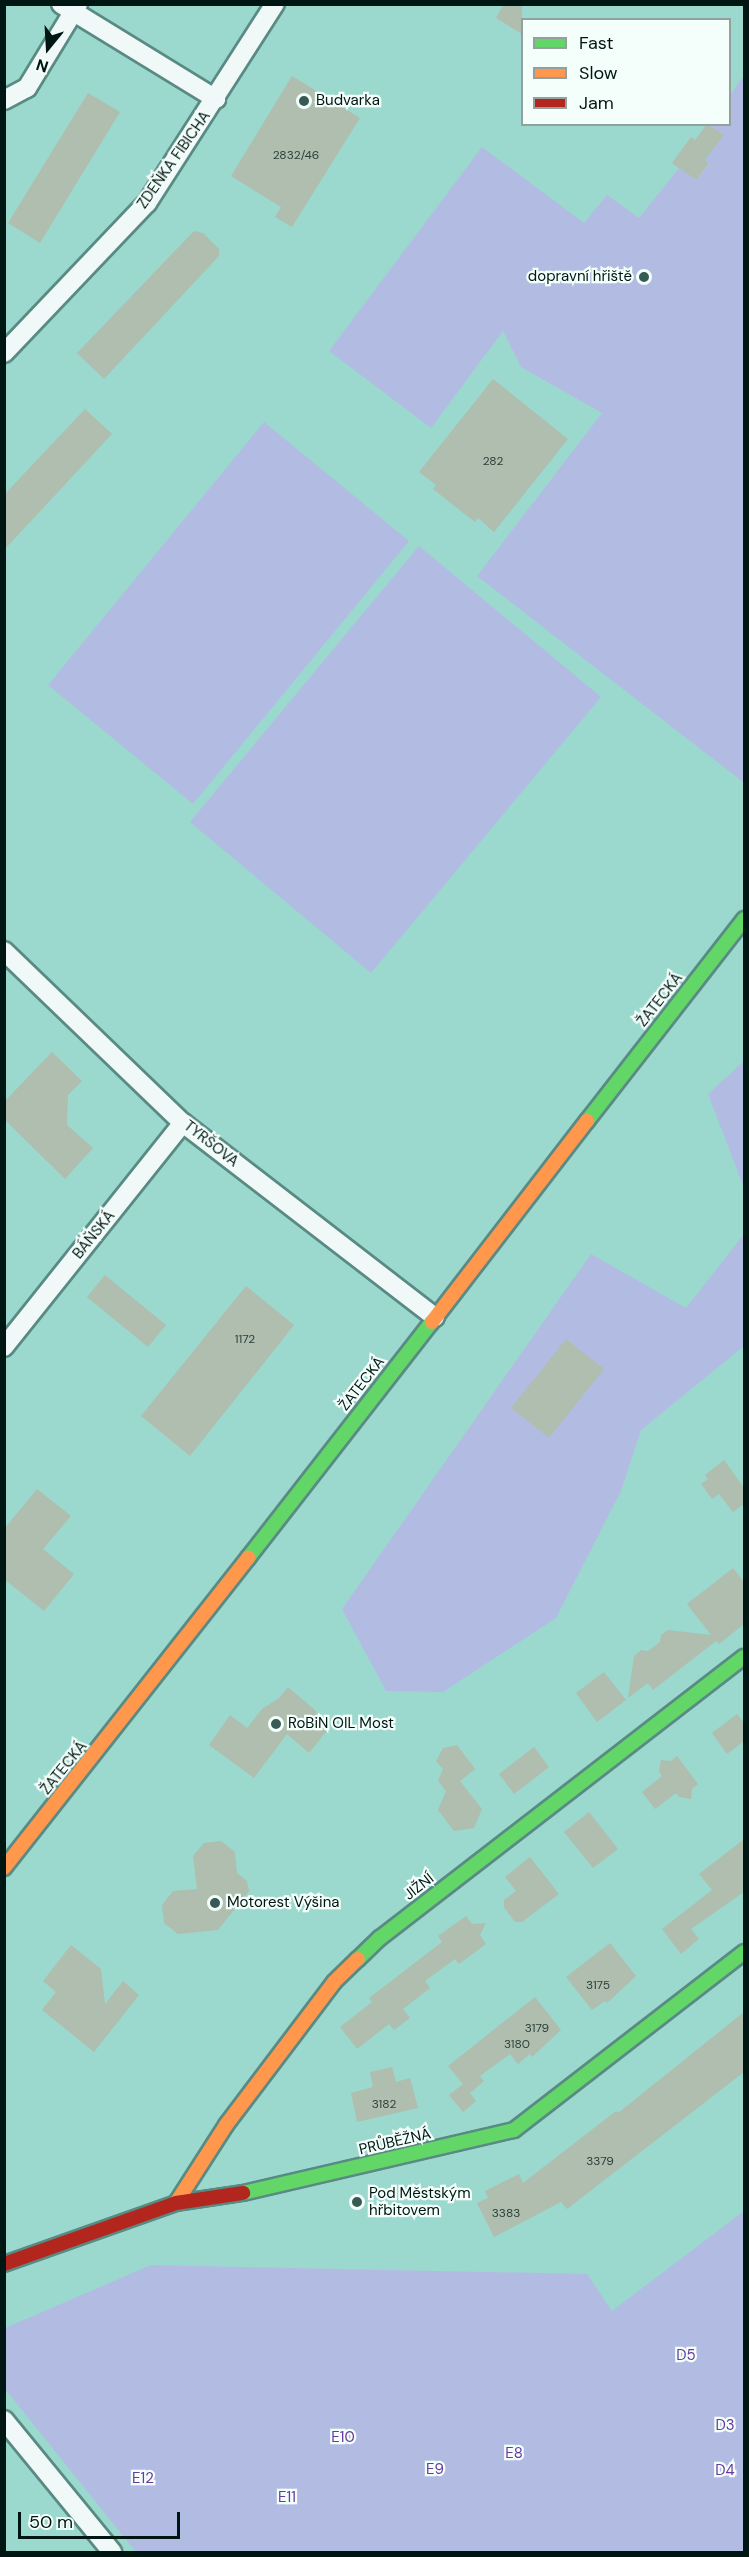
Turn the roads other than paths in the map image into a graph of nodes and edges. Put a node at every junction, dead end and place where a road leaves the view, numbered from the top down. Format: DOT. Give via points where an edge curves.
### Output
graph roads {
  1 [pos="275,4"];
  2 [pos="70,7"];
  3 [pos="216,99"];
  4 [pos="4,100"];
  5 [pos="4,353"];
  6 [pos="744,920"];
  7 [pos="4,951"];
  8 [pos="183,1123"];
  9 [pos="435,1317"];
  10 [pos="4,1347"];
  11 [pos="744,1657"];
  12 [pos="4,1868"];
  13 [pos="744,1952"];
  14 [pos="176,2203"];
  15 [pos="4,2264"];
  16 [pos="4,2420"];
  17 [pos="112,2553"];
  1 -- 3 [label="street, ZDEŇKA FIBICHA"];
  2 -- 3 [label="street"];
  2 -- 4 [label="street" via="27,88"];
  3 -- 5 [label="street, ZDEŇKA FIBICHA" via="147,203"];
  6 -- 9 [label="street, ŽATECKÁ"];
  7 -- 8 [label="street, TYRŠOVA"];
  8 -- 9 [label="street, TYRŠOVA"];
  8 -- 10 [label="street, BÁŇSKÁ"];
  9 -- 12 [label="street, ŽATECKÁ"];
  11 -- 14 [label="street, JIŽNÍ" via="380,1938 334,1982 226,2125"];
  13 -- 14 [label="street, PRŮBĚŽNÁ" via="514,2130 267,2189"];
  14 -- 15 [label="street, PRŮBĚŽNÁ"];
  16 -- 17 [label="street"];
}
